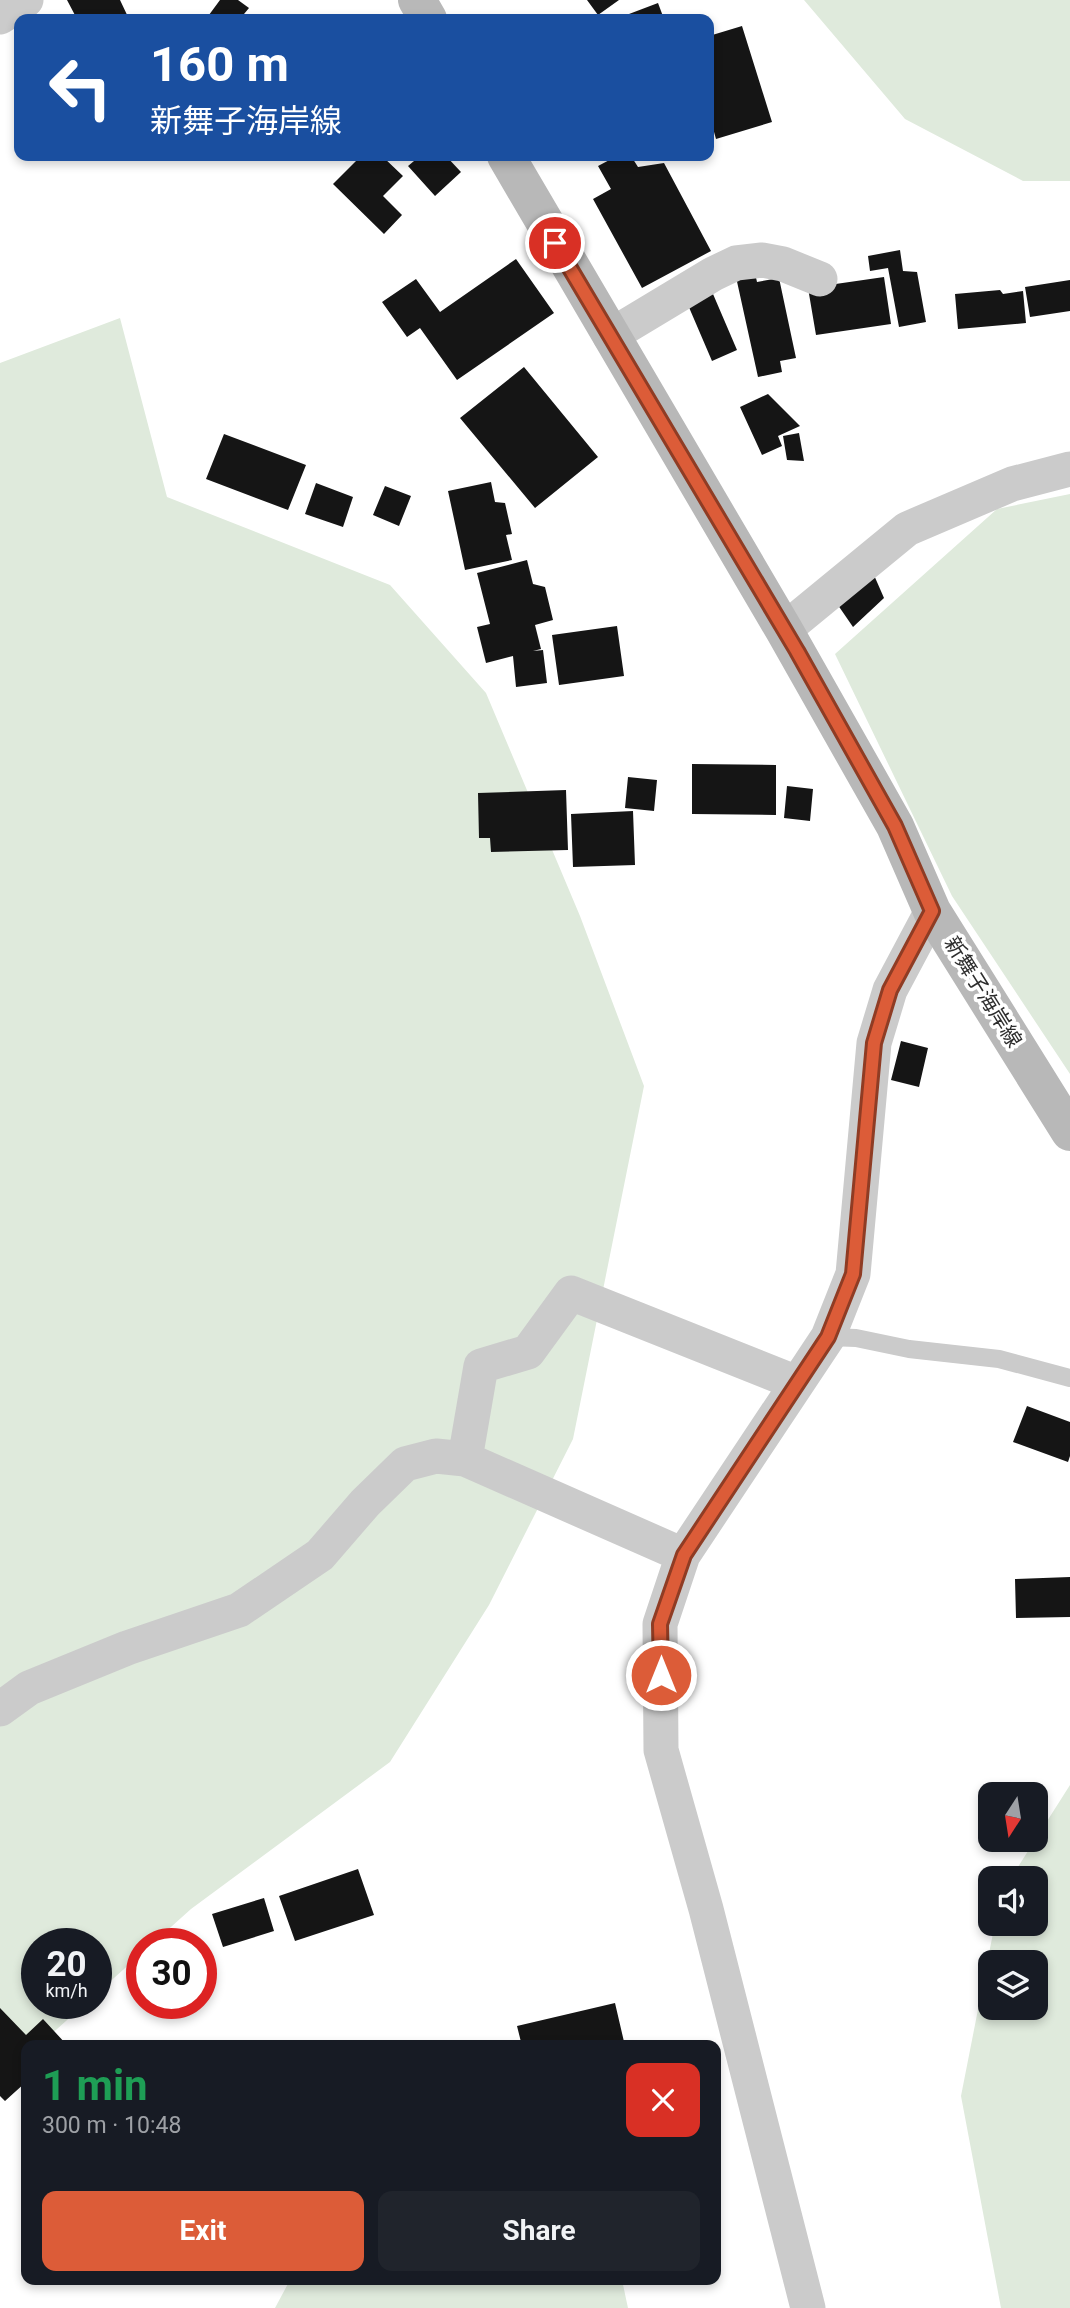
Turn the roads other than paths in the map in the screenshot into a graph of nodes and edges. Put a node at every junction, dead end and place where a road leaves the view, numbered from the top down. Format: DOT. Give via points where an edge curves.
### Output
graph roads {
  1 [pos="26,0"];
  2 [pos="0,17"];
  3 [pos="509,161"];
  4 [pos="820,279"];
  5 [pos="610,336"];
  6 [pos="1070,469"];
  7 [pos="784,630"];
  8 [pos="932,911"];
  9 [pos="1070,1132"];
  10 [pos="828,1337"];
  11 [pos="1070,1378"];
  12 [pos="797,1383"];
  13 [pos="465,1459"];
  14 [pos="684,1555"];
  15 [pos="0,1709"];
  16 [pos="808,2308"];
  1 -- 2 [label="street"];
  3 -- 5 [label="main road, 新舞子海岸線"];
  4 -- 5 [label="street" via="762,260 736,263"];
  5 -- 7 [label="main road, 新舞子海岸線"];
  6 -- 7 [label="street" via="1012,484 907,529"];
  7 -- 8 [label="main road, 新舞子海岸線" via="895,826"];
  8 -- 9 [label="main road, 新舞子海岸線"];
  8 -- 10 [label="street" via="890,990 874,1043 853,1274"];
  10 -- 11 [label="lane" via="999,1359"];
  10 -- 12 [label="street"];
  12 -- 13 [label="street" via="571,1293 528,1352 481,1366"];
  12 -- 14 [label="street"];
  13 -- 14 [label="street"];
  13 -- 15 [label="street" via="436,1456 405,1464 320,1555 239,1610 29,1688"];
  14 -- 16 [label="street" via="660,1624 661,1751"];
}
